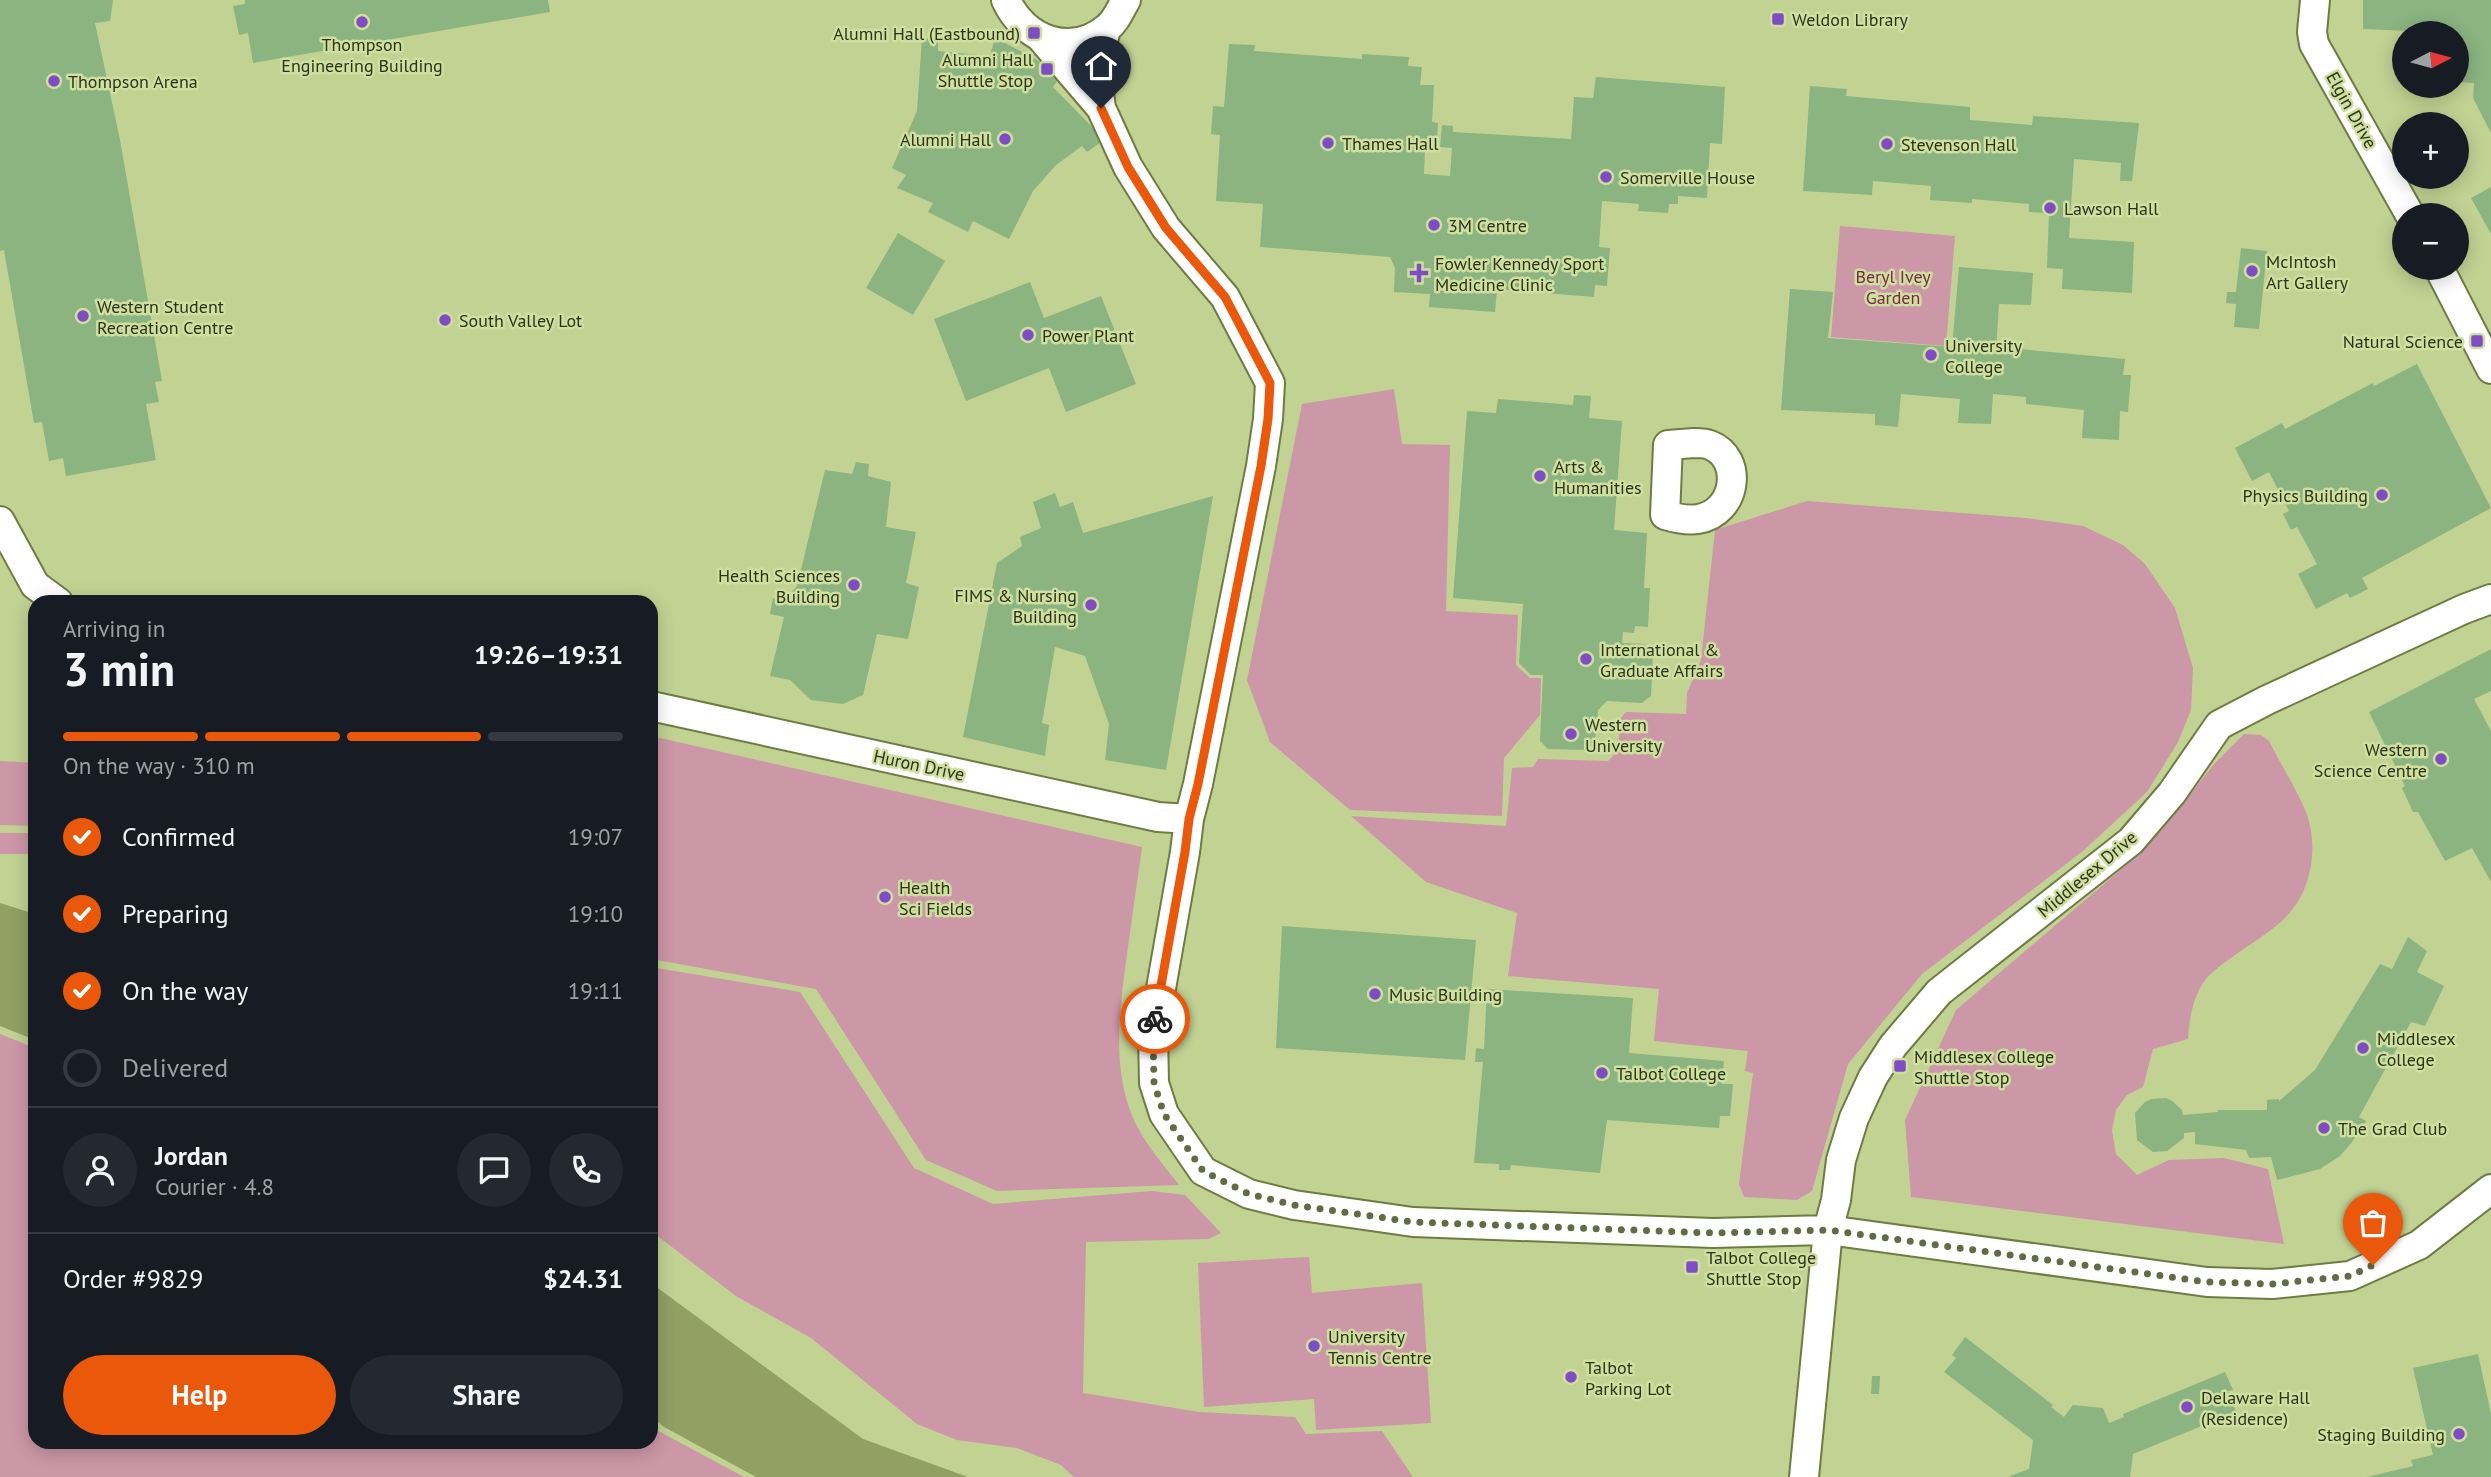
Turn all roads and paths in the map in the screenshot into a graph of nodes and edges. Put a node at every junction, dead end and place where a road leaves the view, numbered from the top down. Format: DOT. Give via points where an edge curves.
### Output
graph roads {
  1 [pos="1006,0"];
  2 [pos="2315,0"];
  3 [pos="1115,17"];
  4 [pos="1042,38"];
  5 [pos="1101,108"];
  6 [pos="2403,203"];
  7 [pos="2445,280"];
  8 [pos="2491,369"];
  9 [pos="0,521"];
  10 [pos="49,595"];
  11 [pos="2491,599"];
  12 [pos="658,708"];
  13 [pos="1189,819"];
  14 [pos="2491,1189"];
  15 [pos="1828,1230"];
  16 [pos="1804,1477"];
  1 -- 4 [label="street" via="1021,25"];
  2 -- 6 [label="street, Elgin Drive" via="2314,44"];
  3 -- 4 [label="street" via="1090,39 1062,43"];
  3 -- 5 [label="street" via="1096,70"];
  4 -- 5 [label="street"];
  5 -- 13 [label="street" via="1128,167 1166,228 1225,297 1270,383 1261,466"];
  7 -- 8 [label="street"];
  9 -- 10 [label="street" via="36,585"];
  11 -- 15 [label="street, Middlesex Drive" via="2267,699 2220,725 2131,841 1939,992 1894,1046 1858,1107 1841,1160"];
  12 -- 13 [label="street, Huron Drive" via="1158,817"];
  13 -- 15 [label="street" via="1153,1034 1154,1083 1164,1114 1203,1171 1249,1194 1294,1205 1413,1222 1713,1233"];
  14 -- 15 [label="street" via="2419,1245 2350,1276 2272,1284 2194,1280"];
  15 -- 16 [label="street, Middlesex Drive"];
}
